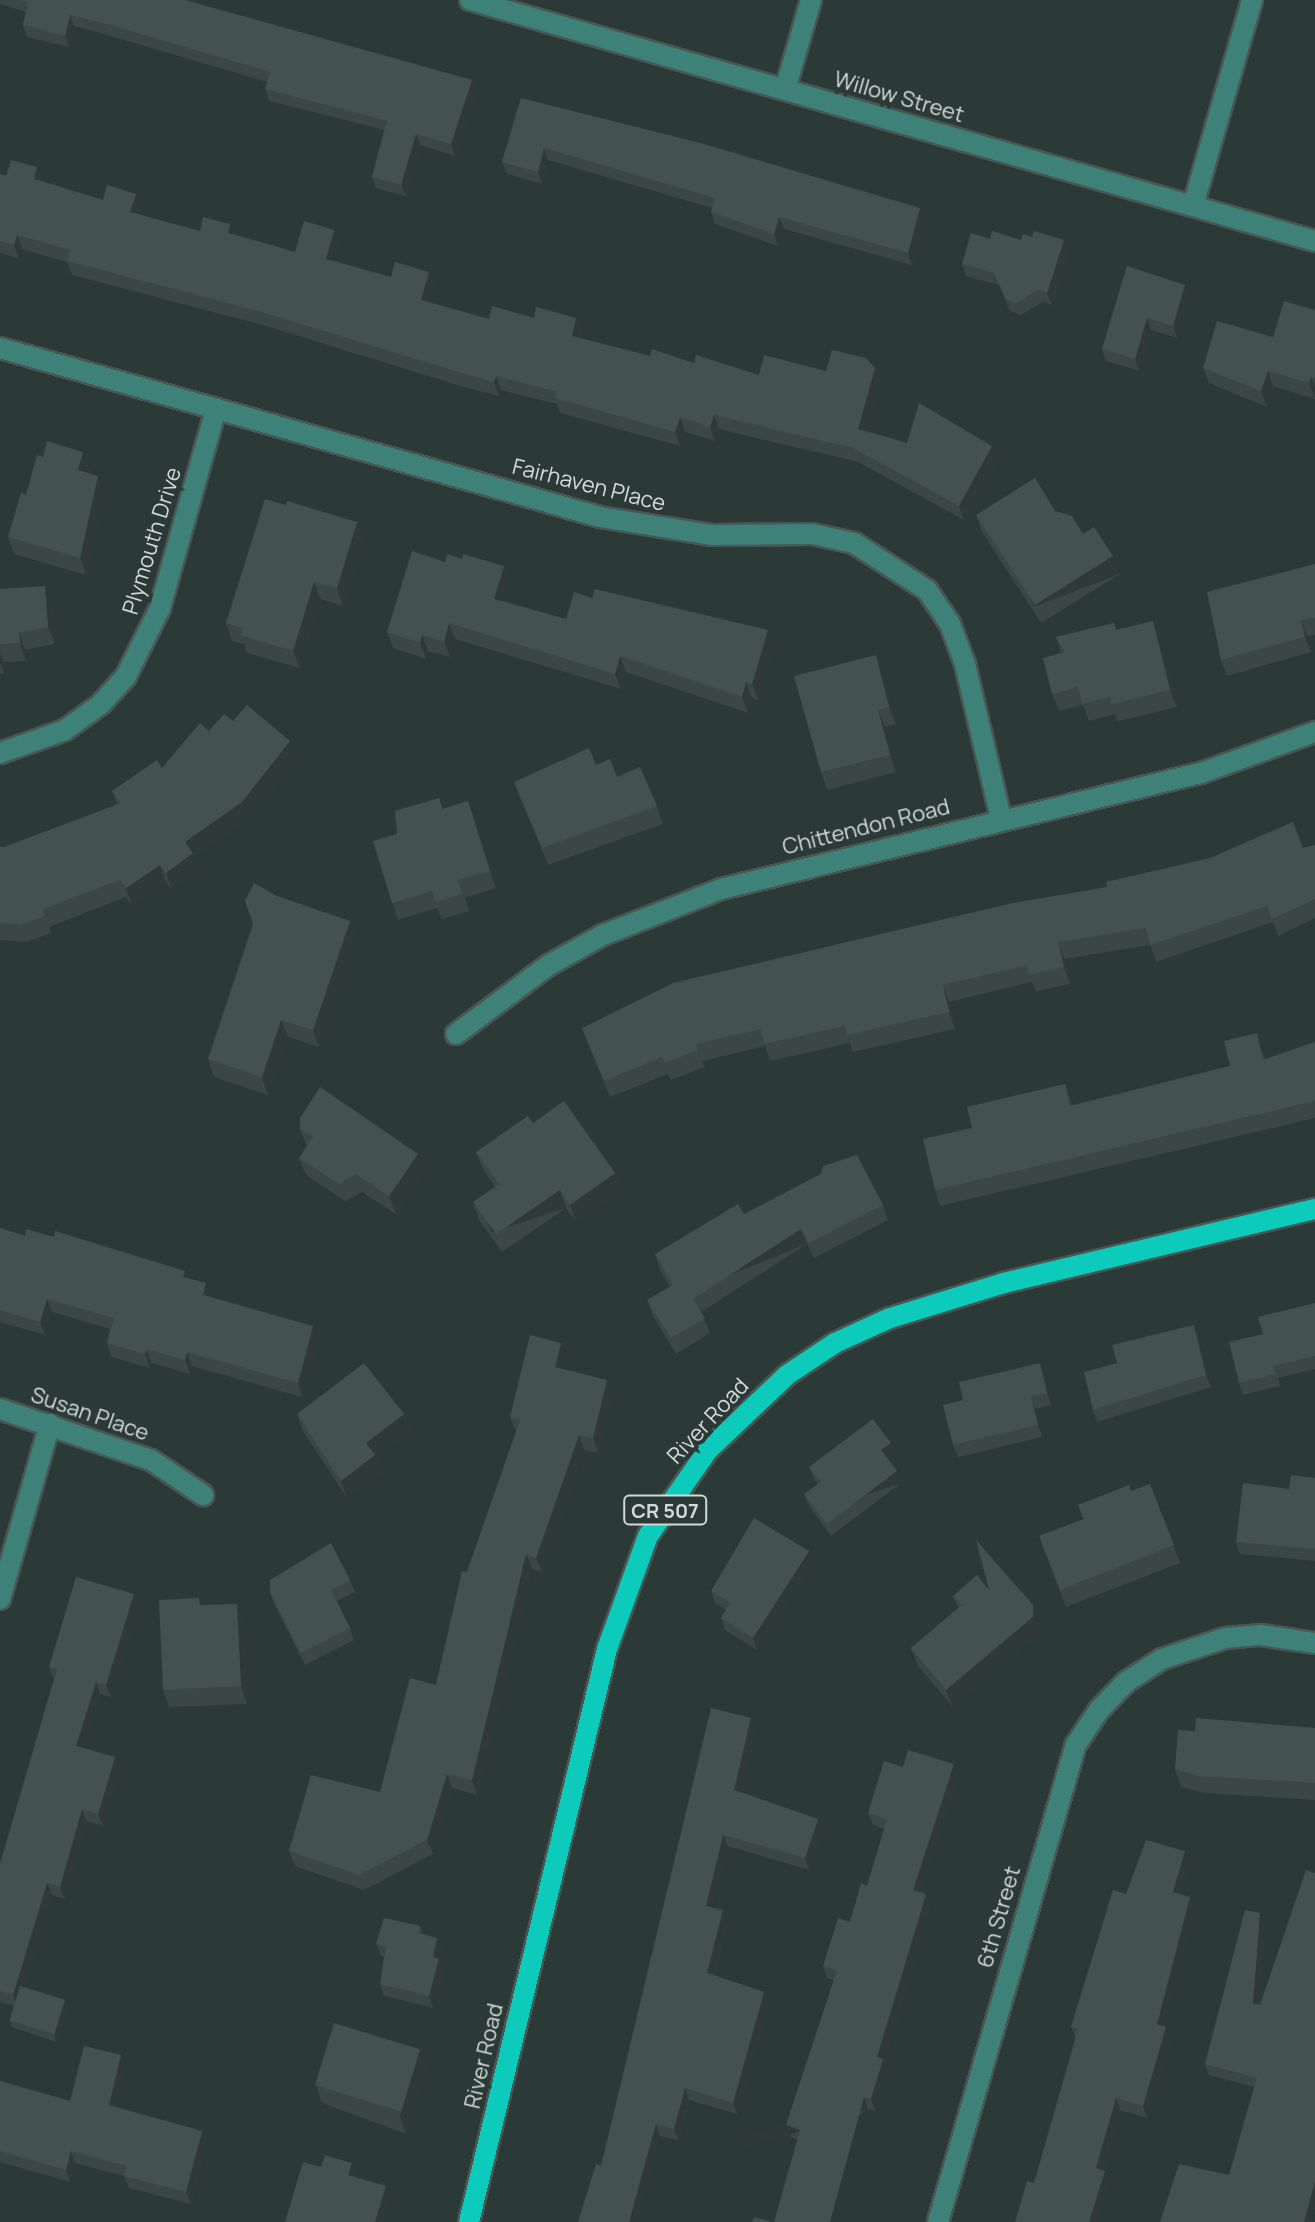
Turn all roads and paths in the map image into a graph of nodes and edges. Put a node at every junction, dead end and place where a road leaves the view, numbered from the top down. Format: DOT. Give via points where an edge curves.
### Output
graph roads {
  1 [pos="470,0"];
  2 [pos="811,0"];
  3 [pos="1252,0"];
  4 [pos="785,90"];
  5 [pos="1193,206"];
  6 [pos="1315,241"];
  7 [pos="0,348"];
  8 [pos="216,409"];
  9 [pos="1315,732"];
  10 [pos="0,753"];
  11 [pos="1001,819"];
  12 [pos="456,1034"];
  13 [pos="1315,1209"];
  14 [pos="0,1409"];
  15 [pos="50,1424"];
  16 [pos="203,1495"];
  17 [pos="0,1599"];
  18 [pos="1315,1643"];
  19 [pos="469,2222"];
  20 [pos="938,2222"];
  1 -- 4 [label="street, Willow Street"];
  2 -- 4 [label="street"];
  3 -- 5 [label="street"];
  4 -- 5 [label="street, Willow Street"];
  5 -- 6 [label="street, Willow Street"];
  7 -- 8 [label="street, Fairhaven Place"];
  8 -- 10 [label="street, Plymouth Drive" via="160,608 126,676 101,704 65,730"];
  8 -- 11 [label="street, Fairhaven Place" via="600,517 713,535 812,534 854,543 927,590 950,624 965,664"];
  9 -- 11 [label="street, Chittendon Road" via="1201,773"];
  11 -- 12 [label="street, Chittendon Road" via="781,872 658,911 549,965"];
  13 -- 19 [label="main road, River Road / CR 507" via="1004,1283 890,1318 835,1343 787,1375 708,1450 648,1536 607,1649"];
  14 -- 15 [label="street, Susan Place"];
  15 -- 16 [label="street, Susan Place" via="151,1460"];
  15 -- 17 [label="street"];
  18 -- 20 [label="street, 6th Street" via="1261,1635 1225,1638 1162,1659 1108,1701 1075,1746"];
}
